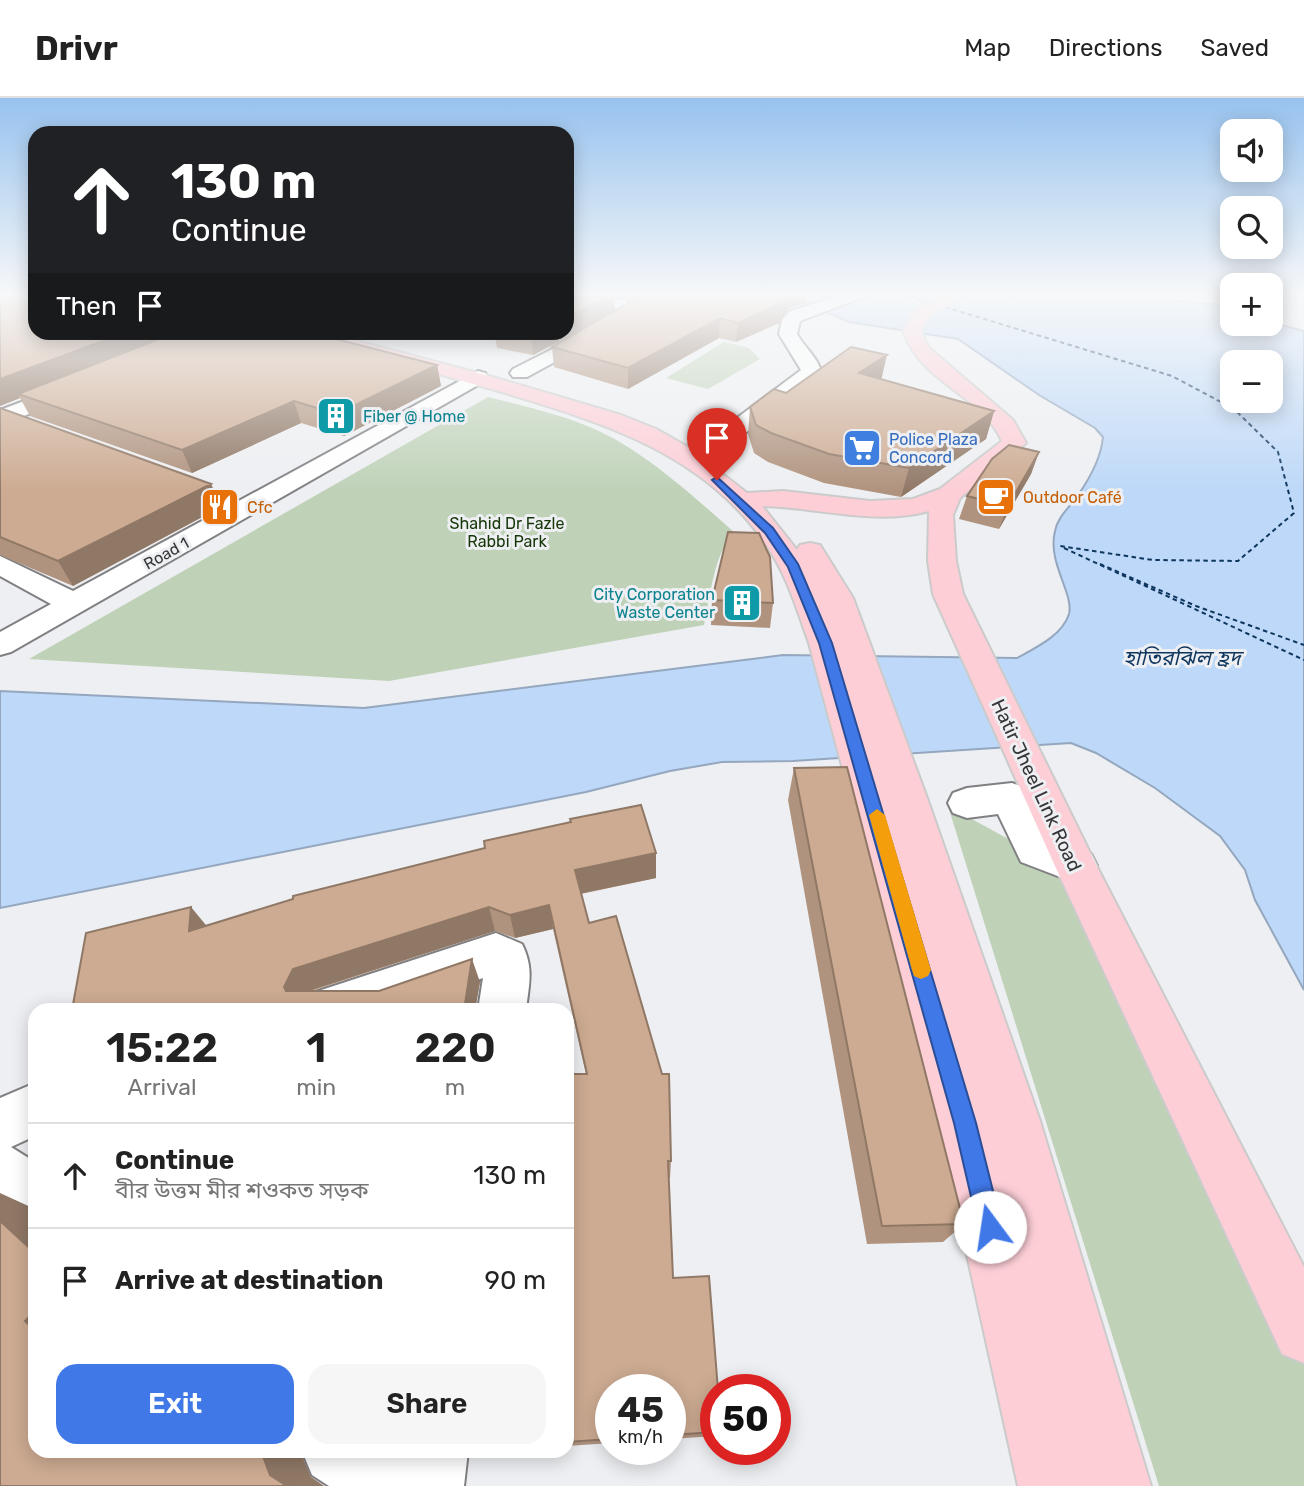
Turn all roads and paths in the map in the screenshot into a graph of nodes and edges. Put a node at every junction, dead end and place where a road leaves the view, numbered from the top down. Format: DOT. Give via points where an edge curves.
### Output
graph roads {
  1 [pos="414,361"];
  2 [pos="471,361"];
  3 [pos="543,361"];
  4 [pos="808,361"];
  5 [pos="929,361"];
  6 [pos="520,373"];
  7 [pos="478,377"];
  8 [pos="90,382"];
  9 [pos="2,415"];
  10 [pos="43,430"];
  11 [pos="713,447"];
  12 [pos="732,463"];
  13 [pos="751,492"];
  14 [pos="949,494"];
  15 [pos="226,495"];
  16 [pos="252,505"];
  17 [pos="0,565"];
  18 [pos="75,604"];
  19 [pos="0,645"];
  20 [pos="890,798"];
  21 [pos="967,803"];
  22 [pos="1076,866"];
  23 [pos="347,1003"];
  24 [pos="503,1003"];
  25 [pos="28,1112"];
  26 [pos="0,1125"];
  27 [pos="0,1170"];
  28 [pos="28,1192"];
  29 [pos="1304,1332"];
  30 [pos="347,1458"];
  31 [pos="434,1458"];
  32 [pos="392,1486"];
  33 [pos="429,1486"];
  34 [pos="1053,1486"];
  35 [pos="1116,1486"];
  1 -- 7 [label="main road"];
  2 -- 6 [label="main road"];
  3 -- 6 [label="street"];
  4 -- 11 [label="street" via="811,372"];
  5 -- 14 [label="main road" via="985,405 1013,436 1010,448"];
  6 -- 11 [label="main road" via="621,404"];
  7 -- 13 [label="main road" via="649,435 717,480"];
  7 -- 16 [label="street, Road 1"];
  8 -- 9 [label="street"];
  9 -- 10 [label="street"];
  11 -- 12 [label="main road"];
  13 -- 14 [label="main road" via="828,504 903,508"];
  13 -- 20 [label="main road" via="821,565 840,642"];
  14 -- 22 [label="main road, Hatir Jheel Link Road" via="940,515 948,594"];
  15 -- 16 [label="street"];
  16 -- 18 [label="street, Road 1"];
  17 -- 18 [label="street"];
  18 -- 19 [label="street, Road 1"];
  20 -- 34 [label="main road"];
  20 -- 35 [label="main road" via="1013,1121"];
  21 -- 22 [label="street" via="1012,798 1036,850"];
  22 -- 29 [label="main road, Hatir Jheel Link Road"];
  23 -- 24 [label="street" via="496,953 506,958 508,966"];
  25 -- 26 [label="street"];
  27 -- 28 [label="street"];
  30 -- 32 [label="street"];
  31 -- 33 [label="street"];
}
